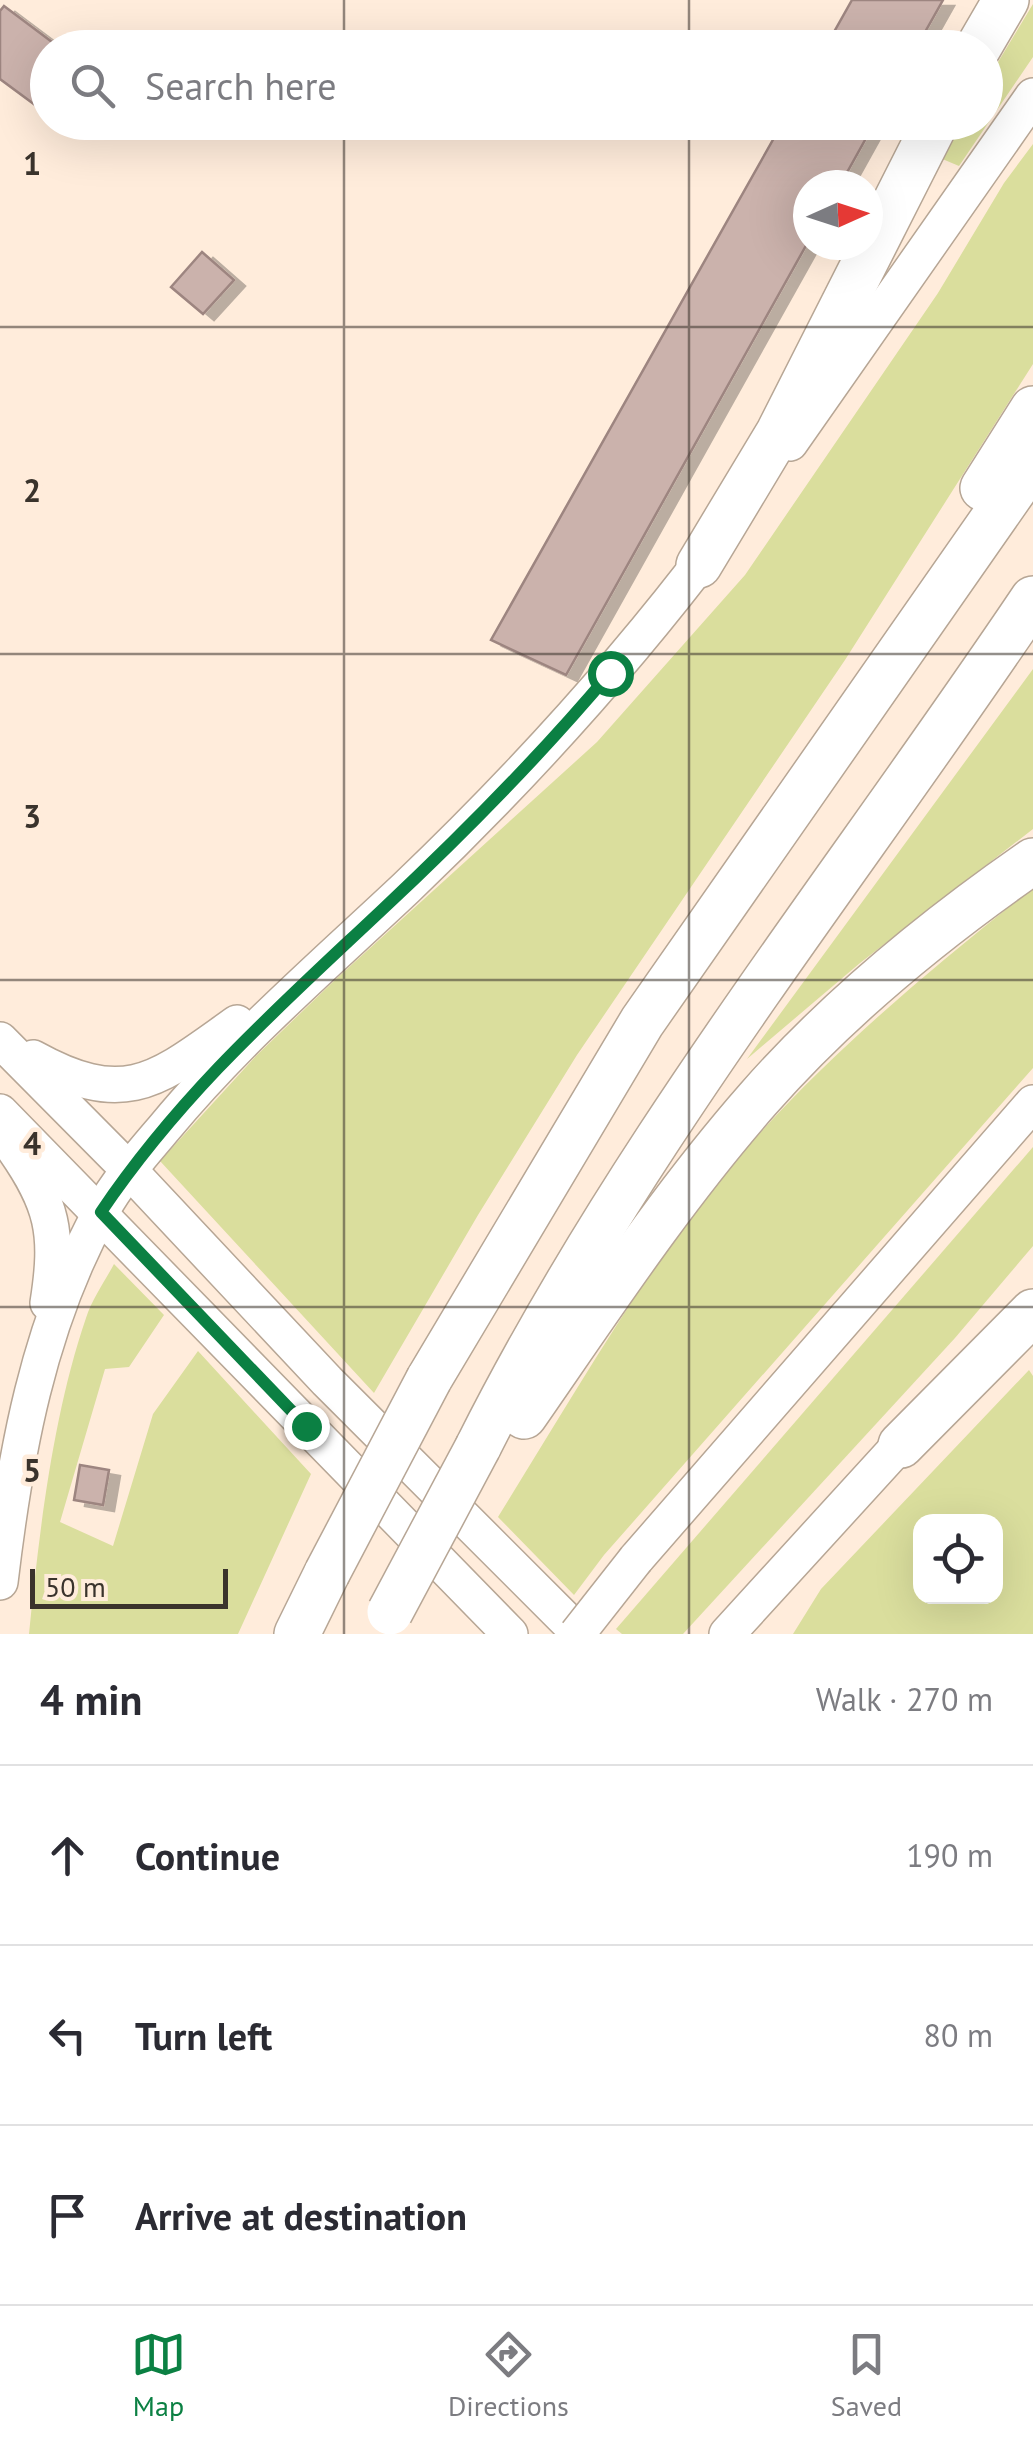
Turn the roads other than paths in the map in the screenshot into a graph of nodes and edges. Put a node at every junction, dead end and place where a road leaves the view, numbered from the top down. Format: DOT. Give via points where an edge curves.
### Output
graph roads {
  1 [pos="1006,0"];
  2 [pos="988,30"];
  3 [pos="1033,96"];
  4 [pos="1003,139"];
  5 [pos="927,140"];
  6 [pos="1002,140"];
  7 [pos="1033,410"];
  8 [pos="1033,462"];
  9 [pos="700,565"];
  10 [pos="1026,611"];
  11 [pos="1033,861"];
  12 [pos="703,934"];
  13 [pos="344,946"];
  14 [pos="0,1040"];
  15 [pos="1033,1103"];
  16 [pos="0,1112"];
  17 [pos="0,1129"];
  18 [pos="129,1170"];
  19 [pos="101,1212"];
  20 [pos="1033,1290"];
  21 [pos="1033,1312"];
  22 [pos="35,1381"];
  23 [pos="902,1444"];
  24 [pos="486,1453"];
  25 [pos="0,1582"];
  26 [pos="773,1586"];
  27 [pos="392,1610"];
  28 [pos="297,1634"];
  29 [pos="510,1634"];
  30 [pos="578,1634"];
  31 [pos="727,1634"];
  32 [pos="744,1634"];
  1 -- 2 [label="highway"];
  3 -- 4 [label="main road"];
  5 -- 9 [label="highway" via="779,432"];
  6 -- 9 [label="main road"];
  7 -- 12 [label="highway"];
  8 -- 12 [label="highway"];
  9 -- 13 [label="main road" via="560,733"];
  10 -- 24 [label="highway" via="683,1100 568,1284"];
  11 -- 24 [label="highway" via="900,964 762,1095"];
  12 -- 28 [label="highway, bridge" via="642,1022 429,1378"];
  13 -- 14 [label="main road" via="174,1068 132,1084 68,1078"];
  13 -- 18 [label="main road" via="229,1053"];
  14 -- 18 [label="main road"];
  15 -- 30 [label="main road, bridge"];
  16 -- 19 [label="main road"];
  17 -- 22 [label="main road" via="38,1183 54,1240"];
  18 -- 19 [label="main road"];
  18 -- 30 [label="main road"];
  19 -- 22 [label="main road"];
  19 -- 29 [label="main road"];
  20 -- 23 [label="main road"];
  21 -- 23 [label="highway"];
  22 -- 25 [label="main road"];
  23 -- 26 [label="main road"];
  24 -- 27 [label="highway, bridge"];
  26 -- 31 [label="main road"];
  26 -- 32 [label="main road"];
}
